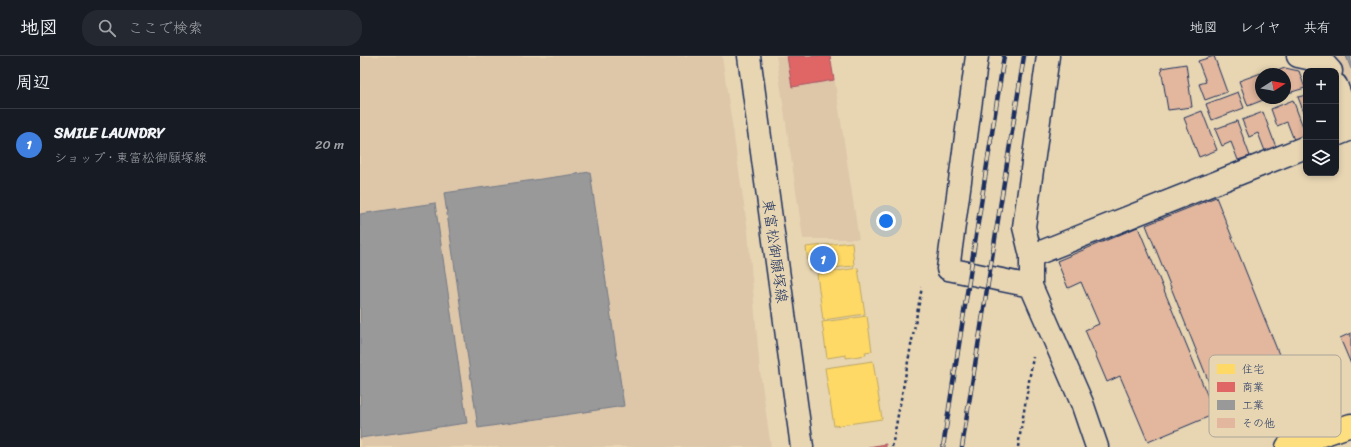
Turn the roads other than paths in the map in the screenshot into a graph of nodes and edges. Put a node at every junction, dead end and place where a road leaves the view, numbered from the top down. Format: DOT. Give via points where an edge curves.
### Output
graph roads {
  1 [pos="748,56"];
  2 [pos="977,56"];
  3 [pos="1048,56"];
  4 [pos="1298,56"];
  5 [pos="1328,68"];
  6 [pos="1339,93"];
  7 [pos="1351,124"];
  8 [pos="1351,129"];
  9 [pos="1339,134"];
  10 [pos="1303,148"];
  11 [pos="1031,256"];
  12 [pos="1031,286"];
  13 [pos="1351,425"];
  14 [pos="1341,428"];
  15 [pos="1316,437"];
  16 [pos="802,447"];
  17 [pos="1097,447"];
  18 [pos="1287,447"];
  1 -- 16 [label="street, 東富松御願塚線"];
  2 -- 12 [label="street" via="948,269"];
  3 -- 11 [label="street" via="1024,227"];
  4 -- 5 [label="street" via="1322,61"];
  6 -- 7 [label="street"];
  8 -- 9 [label="street"];
  10 -- 11 [label="street"];
  11 -- 12 [label="street"];
  12 -- 17 [label="street" via="1082,403"];
  13 -- 14 [label="main road"];
  15 -- 18 [label="main road"];
}
